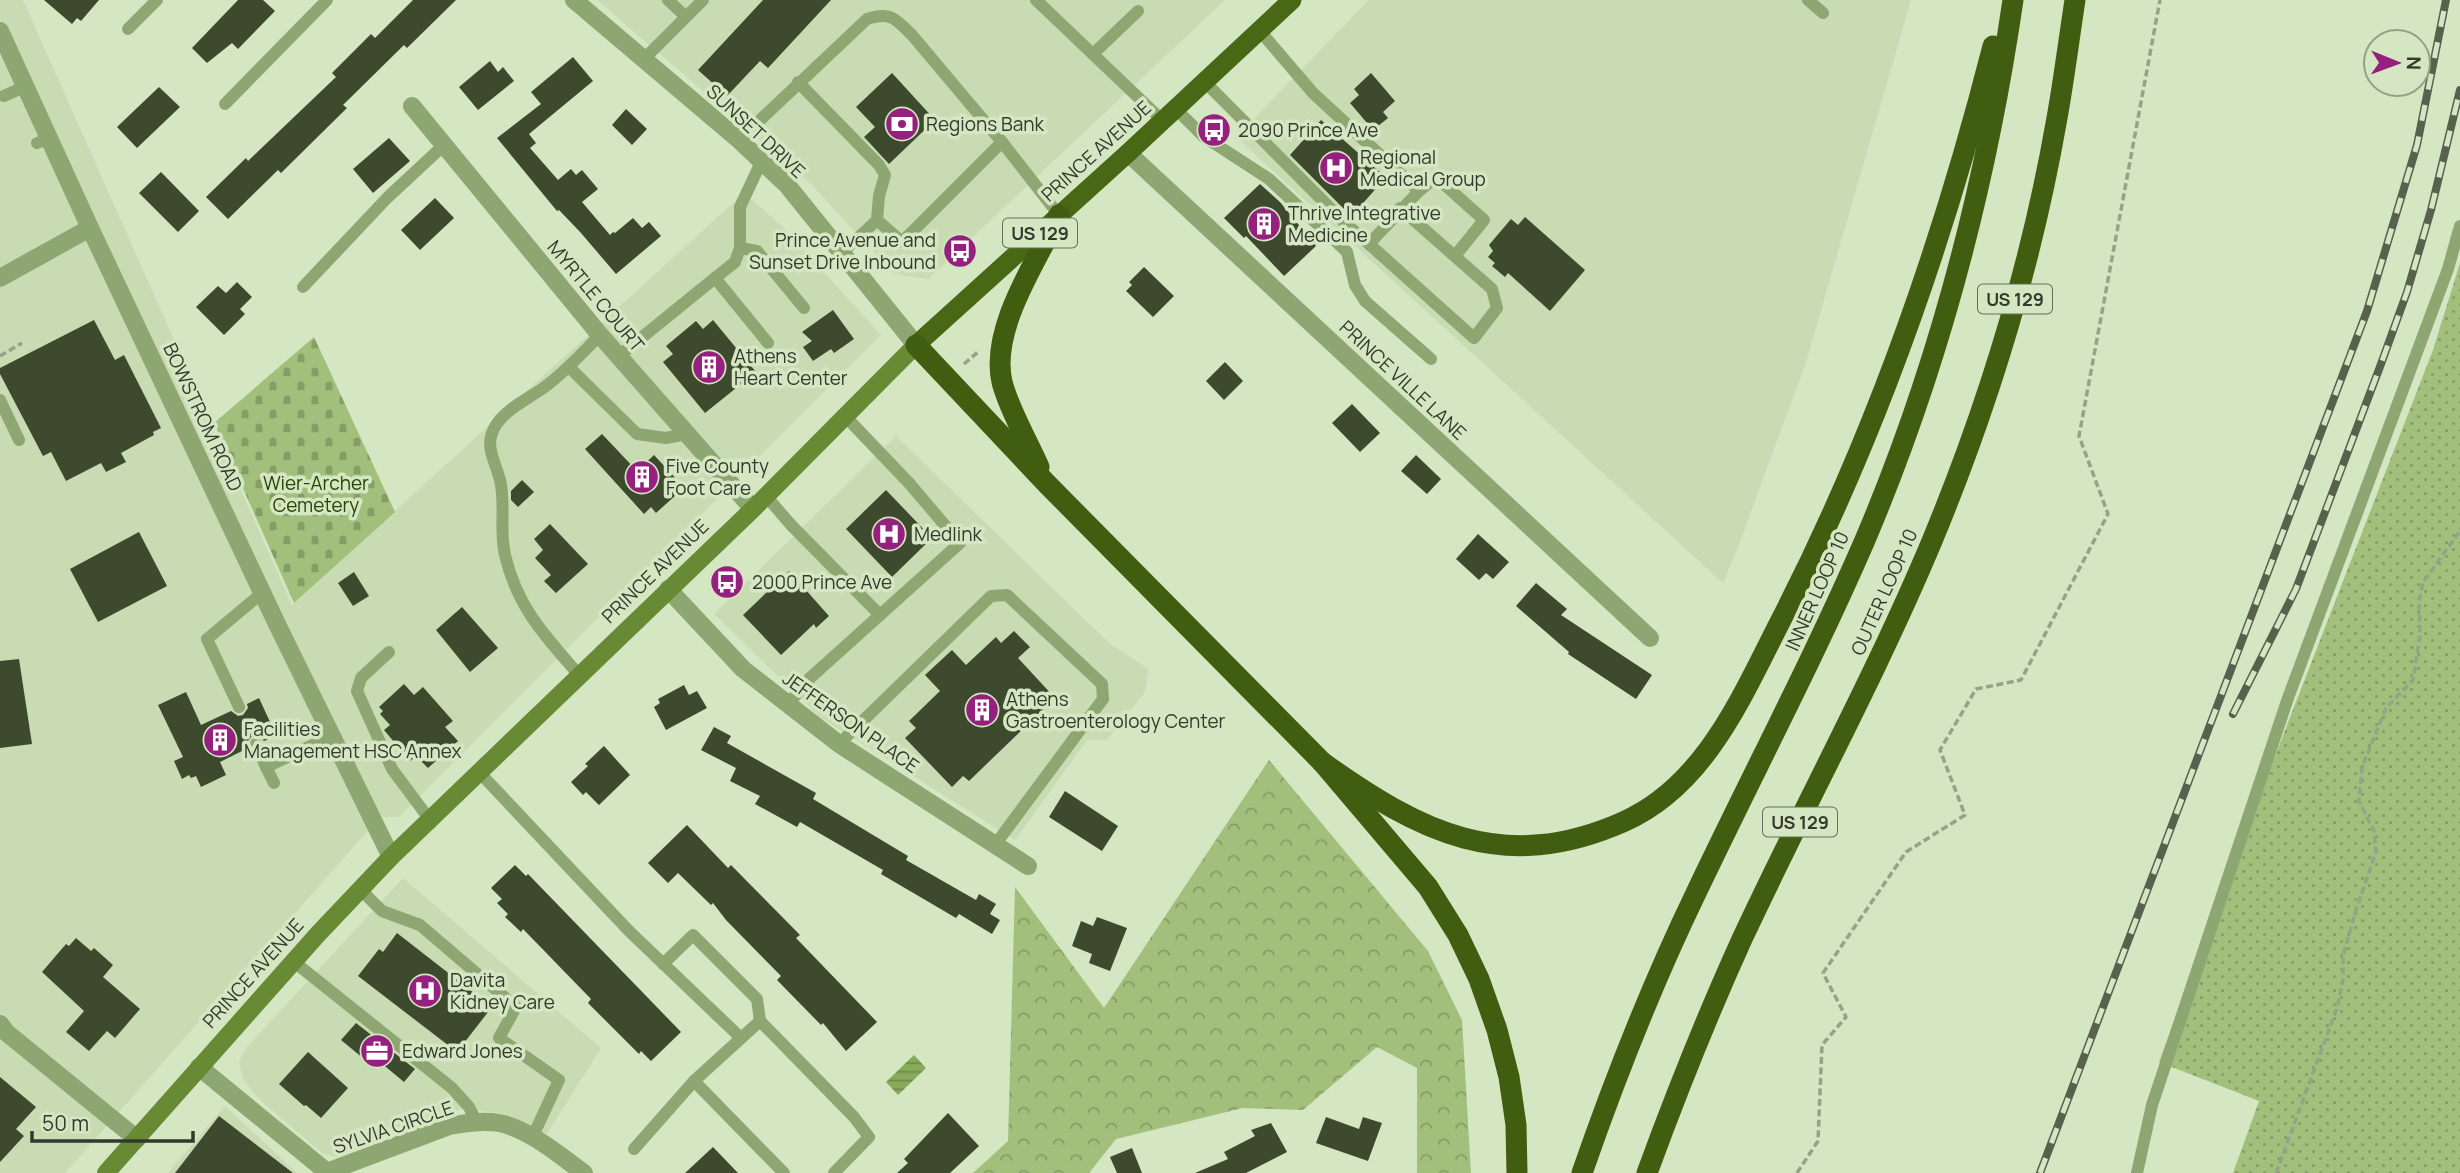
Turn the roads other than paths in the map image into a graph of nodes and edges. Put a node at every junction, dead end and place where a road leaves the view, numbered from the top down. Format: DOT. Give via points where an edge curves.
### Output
graph roads {
  1 [pos="157,0"];
  2 [pos="327,0"];
  3 [pos="574,0"];
  4 [pos="667,0"];
  5 [pos="703,0"];
  6 [pos="1036,0"];
  7 [pos="1292,0"];
  8 [pos="1808,0"];
  9 [pos="2005,0"];
  10 [pos="2012,0"];
  11 [pos="2075,0"];
  12 [pos="2090,0"];
  13 [pos="1138,11"];
  14 [pos="1823,13"];
  15 [pos="686,17"];
  16 [pos="128,29"];
  17 [pos="1260,31"];
  18 [pos="2,41"];
  19 [pos="1093,54"];
  20 [pos="644,59"];
  21 [pos="799,82"];
  22 [pos="1205,82"];
  23 [pos="26,86"];
  24 [pos="4,96"];
  25 [pos="225,104"];
  26 [pos="412,106"];
  27 [pos="1169,115"];
  28 [pos="2057,121"];
  29 [pos="738,139"];
  30 [pos="1002,142"];
  31 [pos="444,145"];
  32 [pos="1128,153"];
  33 [pos="762,160"];
  34 [pos="1419,191"];
  35 [pos="1400,208"];
  36 [pos="1059,215"];
  37 [pos="877,220"];
  38 [pos="2460,226"];
  39 [pos="90,228"];
  40 [pos="1369,244"];
  41 [pos="740,248"];
  42 [pos="842,253"];
  43 [pos="1455,256"];
  44 [pos="0,278"];
  45 [pos="715,278"];
  46 [pos="303,287"];
  47 [pos="804,308"];
  48 [pos="600,335"];
  49 [pos="768,342"];
  50 [pos="916,345"];
  51 [pos="619,356"];
  52 [pos="1431,359"];
  53 [pos="569,367"];
  54 [pos="0,400"];
  55 [pos="845,416"];
  56 [pos="687,434"];
  57 [pos="19,440"];
  58 [pos="1047,484"];
  59 [pos="759,502"];
  60 [pos="668,589"];
  61 [pos="262,593"];
  62 [pos="880,615"];
  63 [pos="1650,638"];
  64 [pos="388,652"];
  65 [pos="579,675"];
  66 [pos="788,704"];
  67 [pos="239,707"];
  68 [pos="332,736"];
  69 [pos="256,744"];
  70 [pos="839,744"];
  71 [pos="1322,762"];
  72 [pos="267,767"];
  73 [pos="479,772"];
  74 [pos="274,783"];
  75 [pos="430,820"];
  76 [pos="995,845"];
  77 [pos="391,857"];
  78 [pos="1028,866"];
  79 [pos="360,889"];
  80 [pos="293,961"];
  81 [pos="663,964"];
  82 [pos="760,1021"];
  83 [pos="0,1024"];
  84 [pos="741,1038"];
  85 [pos="199,1067"];
  86 [pos="694,1081"];
  87 [pos="477,1123"];
  88 [pos="532,1138"];
  89 [pos="137,1139"];
  90 [pos="634,1149"];
  91 [pos="327,1172"];
  92 [pos="106,1173"];
  93 [pos="584,1173"];
  94 [pos="784,1173"];
  95 [pos="834,1173"];
  96 [pos="1517,1173"];
  97 [pos="1582,1173"];
  98 [pos="1647,1173"];
  99 [pos="2137,1173"];
  1 -- 16 [label="lane"];
  2 -- 25 [label="lane"];
  3 -- 20 [label="street, SUNSET DRIVE"];
  4 -- 15 [label="lane"];
  5 -- 15 [label="lane"];
  6 -- 19 [label="lane"];
  7 -- 17 [label="highway, PRINCE AVENUE / US 129"];
  8 -- 14 [label="lane"];
  9 -- 71 [label="highway" via="1965,156 1859,456 1740,701 1683,780 1625,821 1553,843 1511,846 1433,829 1378,801"];
  10 -- 97 [label="highway, INNER LOOP 10" via="1973,213 1906,435 1832,615 1652,990"];
  11 -- 28 [label="highway, OUTER LOOP 10"];
  12 -- 28 [label="highway, US 129"];
  13 -- 19 [label="lane"];
  15 -- 20 [label="lane"];
  17 -- 22 [label="highway, PRINCE AVENUE / US 129"];
  17 -- 34 [label="lane" via="1313,93"];
  18 -- 23 [label="street, BOWSTROM ROAD"];
  19 -- 27 [label="lane"];
  20 -- 29 [label="street, SUNSET DRIVE"];
  21 -- 29 [label="lane"];
  21 -- 30 [label="lane" via="867,19 881,14 897,19"];
  21 -- 37 [label="lane" via="885,175"];
  22 -- 27 [label="highway, PRINCE AVENUE / US 129"];
  22 -- 40 [label="lane"];
  23 -- 24 [label="lane"];
  23 -- 39 [label="street, BOWSTROM ROAD" via="44,141"];
  26 -- 31 [label="street, MYRTLE COURT"];
  27 -- 32 [label="highway, PRINCE AVENUE / US 129"];
  27 -- 52 [label="lane" via="1269,178 1347,252 1355,285 1366,301"];
  28 -- 98 [label="highway, OUTER LOOP 10 / US 129" via="2020,284 1958,474 1898,621 1712,1006"];
  29 -- 33 [label="street, SUNSET DRIVE"];
  30 -- 36 [label="lane"];
  30 -- 37 [label="lane" via="902,242"];
  31 -- 46 [label="lane"];
  31 -- 48 [label="street, MYRTLE COURT"];
  32 -- 36 [label="highway, PRINCE AVENUE / US 129"];
  32 -- 63 [label="street, PRINCE VILLE LANE"];
  33 -- 41 [label="lane" via="740,206"];
  33 -- 42 [label="street, SUNSET DRIVE"];
  34 -- 35 [label="lane"];
  34 -- 43 [label="lane" via="1436,177 1484,220"];
  35 -- 40 [label="lane"];
  35 -- 43 [label="lane"];
  36 -- 50 [label="highway, PRINCE AVENUE / US 129"];
  36 -- 58 [label="highway" via="1005,324 999,351 1002,384"];
  37 -- 42 [label="lane"];
  38 -- 99 [label="lane" via="2288,698 2152,1105"];
  39 -- 44 [label="street"];
  39 -- 61 [label="street, BOWSTROM ROAD" via="108,281"];
  40 -- 43 [label="lane" via="1474,338 1497,308 1492,289"];
  41 -- 45 [label="lane" via="735,262"];
  41 -- 47 [label="lane" via="757,251"];
  42 -- 50 [label="street, SUNSET DRIVE"];
  45 -- 49 [label="lane"];
  45 -- 51 [label="lane"];
  48 -- 51 [label="street, MYRTLE COURT"];
  48 -- 53 [label="lane"];
  50 -- 55 [label="main road, PRINCE AVENUE"];
  50 -- 58 [label="highway"];
  51 -- 56 [label="street, MYRTLE COURT"];
  53 -- 56 [label="lane" via="637,434 666,438"];
  53 -- 65 [label="lane" via="507,413 497,423 489,446 500,482 504,553 522,604"];
  54 -- 57 [label="lane"];
  55 -- 59 [label="main road, PRINCE AVENUE"];
  55 -- 62 [label="lane" via="960,543"];
  56 -- 59 [label="street, MYRTLE COURT"];
  58 -- 71 [label="highway"];
  59 -- 60 [label="main road, PRINCE AVENUE"];
  59 -- 62 [label="lane" via="800,535"];
  60 -- 65 [label="main road, PRINCE AVENUE"];
  60 -- 66 [label="street, JEFFERSON PLACE" via="743,669"];
  61 -- 67 [label="lane" via="207,639"];
  61 -- 68 [label="street, BOWSTROM ROAD"];
  62 -- 66 [label="lane"];
  64 -- 75 [label="lane" via="360,678 357,691 392,769"];
  65 -- 73 [label="main road, PRINCE AVENUE"];
  66 -- 70 [label="street, JEFFERSON PLACE"];
  68 -- 72 [label="lane"];
  68 -- 77 [label="street, BOWSTROM ROAD"];
  69 -- 72 [label="lane"];
  70 -- 76 [label="street, JEFFERSON PLACE"];
  70 -- 76 [label="lane" via="991,596 1007,594 1102,684 1103,699"];
  71 -- 96 [label="highway" via="1428,887 1479,979 1508,1077"];
  72 -- 74 [label="lane"];
  73 -- 75 [label="main road, PRINCE AVENUE"];
  73 -- 81 [label="lane"];
  75 -- 77 [label="main road, PRINCE AVENUE"];
  76 -- 78 [label="street, JEFFERSON PLACE"];
  77 -- 79 [label="main road, PRINCE AVENUE"];
  79 -- 80 [label="main road, PRINCE AVENUE"];
  79 -- 88 [label="lane" via="382,912 420,925 516,1007 499,1038 559,1080"];
  80 -- 85 [label="main road, PRINCE AVENUE"];
  80 -- 87 [label="lane" via="452,1087"];
  81 -- 82 [label="lane" via="693,935 757,999"];
  81 -- 84 [label="lane"];
  82 -- 84 [label="lane"];
  82 -- 95 [label="lane" via="869,1137"];
  83 -- 89 [label="street"];
  84 -- 86 [label="lane"];
  85 -- 89 [label="main road, PRINCE AVENUE"];
  85 -- 91 [label="street, SYLVIA CIRCLE"];
  86 -- 90 [label="lane"];
  86 -- 94 [label="lane"];
  87 -- 88 [label="street, SYLVIA CIRCLE" via="498,1123"];
  87 -- 91 [label="street, SYLVIA CIRCLE" via="449,1126"];
  88 -- 93 [label="street, SYLVIA CIRCLE"];
  89 -- 92 [label="main road, PRINCE AVENUE"];
}
